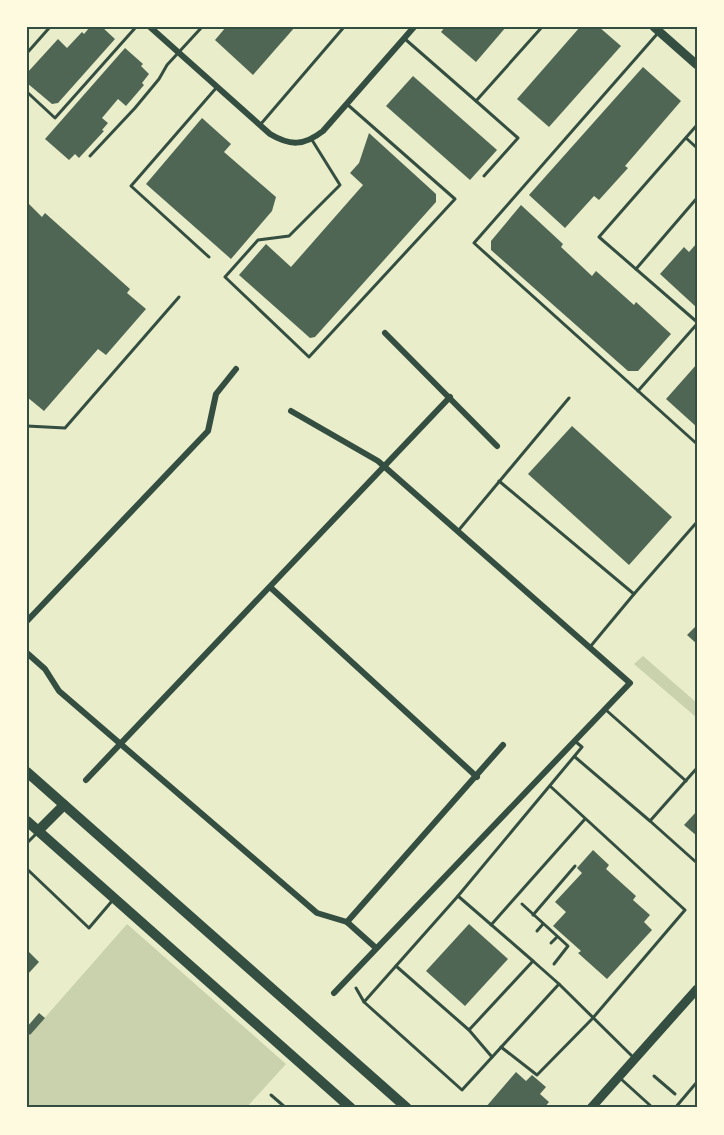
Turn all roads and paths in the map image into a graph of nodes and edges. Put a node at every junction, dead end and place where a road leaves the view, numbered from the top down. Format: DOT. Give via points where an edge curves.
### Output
graph roads {
  1 [pos="50,27"];
  2 [pos="135,27"];
  3 [pos="150,27"];
  4 [pos="202,27"];
  5 [pos="344,27"];
  6 [pos="414,27"];
  7 [pos="542,27"];
  8 [pos="656,29"];
  9 [pos="404,38"];
  10 [pos="27,52"];
  11 [pos="179,52"];
  12 [pos="697,65"];
  13 [pos="217,87"];
  14 [pos="27,92"];
  15 [pos="476,101"];
  16 [pos="346,104"];
  17 [pos="697,125"];
  18 [pos="260,126"];
  19 [pos="686,138"];
  20 [pos="312,140"];
  21 [pos="697,147"];
  22 [pos="90,156"];
  23 [pos="484,176"];
  24 [pos="697,198"];
  25 [pos="209,257"];
  26 [pos="636,269"];
  27 [pos="179,297"];
  28 [pos="697,323"];
  29 [pos="385,333"];
  30 [pos="236,369"];
  31 [pos="638,391"];
  32 [pos="450,397"];
  33 [pos="569,398"];
  34 [pos="291,411"];
  35 [pos="27,426"];
  36 [pos="697,444"];
  37 [pos="497,446"];
  38 [pos="385,467"];
  39 [pos="500,481"];
  40 [pos="697,522"];
  41 [pos="458,531"];
  42 [pos="270,587"];
  43 [pos="634,594"];
  44 [pos="27,621"];
  45 [pos="590,647"];
  46 [pos="27,653"];
  47 [pos="605,709"];
  48 [pos="575,741"];
  49 [pos="121,744"];
  50 [pos="503,745"];
  51 [pos="575,756"];
  52 [pos="697,768"];
  53 [pos="27,771"];
  54 [pos="477,777"];
  55 [pos="86,780"];
  56 [pos="686,781"];
  57 [pos="550,786"];
  58 [pos="64,805"];
  59 [pos="585,819"];
  60 [pos="27,821"];
  61 [pos="650,821"];
  62 [pos="38,831"];
  63 [pos="27,843"];
  64 [pos="697,863"];
  65 [pos="575,866"];
  66 [pos="27,869"];
  67 [pos="458,896"];
  68 [pos="114,898"];
  69 [pos="514,900"];
  70 [pos="533,915"];
  71 [pos="347,922"];
  72 [pos="543,924"];
  73 [pos="491,925"];
  74 [pos="537,931"];
  75 [pos="557,937"];
  76 [pos="551,943"];
  77 [pos="376,948"];
  78 [pos="533,961"];
  79 [pos="554,964"];
  80 [pos="396,966"];
  81 [pos="559,984"];
  82 [pos="356,988"];
  83 [pos="697,989"];
  84 [pos="334,993"];
  85 [pos="364,1002"];
  86 [pos="592,1019"];
  87 [pos="469,1030"];
  88 [pos="501,1047"];
  89 [pos="492,1057"];
  90 [pos="635,1059"];
  91 [pos="619,1076"];
  92 [pos="654,1076"];
  93 [pos="697,1082"];
  94 [pos="271,1095"];
  95 [pos="681,1100"];
  96 [pos="286,1108"];
  97 [pos="351,1108"];
  98 [pos="408,1108"];
  99 [pos="591,1108"];
  100 [pos="653,1108"];
  101 [pos="675,1108"];
  1 -- 10 [label="lane"];
  2 -- 14 [label="lane" via="55,118"];
  3 -- 11 [label="street"];
  4 -- 11 [label="lane"];
  5 -- 18 [label="lane"];
  6 -- 9 [label="street"];
  7 -- 15 [label="lane"];
  8 -- 12 [label="main road"];
  8 -- 31 [label="lane" via="474,243"];
  9 -- 15 [label="lane"];
  9 -- 16 [label="street"];
  11 -- 13 [label="street"];
  11 -- 22 [label="lane"];
  13 -- 18 [label="street"];
  13 -- 25 [label="lane" via="131,186"];
  15 -- 23 [label="lane" via="518,138"];
  16 -- 20 [label="street"];
  16 -- 20 [label="lane" via="455,199 309,357 225,277 258,240 289,236 340,185"];
  17 -- 19 [label="lane"];
  18 -- 20 [label="street" via="283,142"];
  19 -- 21 [label="lane"];
  19 -- 26 [label="lane" via="599,237"];
  24 -- 26 [label="lane"];
  26 -- 28 [label="lane"];
  27 -- 35 [label="lane" via="65,428"];
  28 -- 31 [label="lane"];
  29 -- 32 [label="street"];
  30 -- 44 [label="street" via="216,394 208,431"];
  31 -- 36 [label="lane"];
  32 -- 37 [label="street"];
  32 -- 38 [label="street"];
  33 -- 39 [label="lane"];
  34 -- 38 [label="street"];
  38 -- 41 [label="street"];
  38 -- 42 [label="street"];
  39 -- 41 [label="lane"];
  39 -- 43 [label="lane"];
  40 -- 43 [label="lane"];
  41 -- 45 [label="street"];
  42 -- 49 [label="street"];
  42 -- 54 [label="street"];
  43 -- 45 [label="lane"];
  45 -- 47 [label="street" via="630,683"];
  46 -- 49 [label="street" via="45,669 60,691"];
  47 -- 48 [label="street"];
  47 -- 56 [label="lane"];
  48 -- 51 [label="lane" via="582,747"];
  48 -- 77 [label="street"];
  49 -- 55 [label="street"];
  49 -- 71 [label="street" via="317,913"];
  50 -- 54 [label="street"];
  51 -- 57 [label="lane"];
  51 -- 61 [label="lane"];
  52 -- 56 [label="lane"];
  53 -- 58 [label="main road"];
  54 -- 71 [label="street"];
  56 -- 61 [label="lane"];
  57 -- 59 [label="lane"];
  57 -- 67 [label="lane"];
  58 -- 62 [label="main road"];
  58 -- 98 [label="main road"];
  59 -- 69 [label="lane"];
  59 -- 86 [label="lane" via="685,910"];
  60 -- 62 [label="main road"];
  61 -- 64 [label="lane"];
  62 -- 63 [label="lane"];
  62 -- 68 [label="main road"];
  65 -- 70 [label="path"];
  66 -- 68 [label="lane" via="89,928"];
  67 -- 73 [label="lane"];
  67 -- 80 [label="lane"];
  68 -- 97 [label="main road"];
  69 -- 70 [label="path"];
  69 -- 73 [label="lane"];
  70 -- 72 [label="path"];
  71 -- 77 [label="street"];
  72 -- 74 [label="path"];
  72 -- 75 [label="path"];
  73 -- 78 [label="lane"];
  75 -- 76 [label="path"];
  75 -- 79 [label="path" via="568,946"];
  77 -- 84 [label="street"];
  78 -- 81 [label="lane"];
  78 -- 87 [label="lane"];
  80 -- 85 [label="lane"];
  80 -- 87 [label="lane"];
  81 -- 86 [label="lane"];
  81 -- 88 [label="lane"];
  82 -- 85 [label="lane"];
  83 -- 90 [label="main road"];
  85 -- 89 [label="lane" via="462,1090"];
  86 -- 88 [label="lane" via="537,1076"];
  86 -- 90 [label="lane"];
  87 -- 89 [label="lane"];
  88 -- 89 [label="lane"];
  90 -- 91 [label="main road"];
  91 -- 99 [label="main road"];
  91 -- 100 [label="lane"];
  92 -- 95 [label="path"];
  93 -- 95 [label="lane"];
  94 -- 96 [label="lane"];
  95 -- 101 [label="lane"];
}
